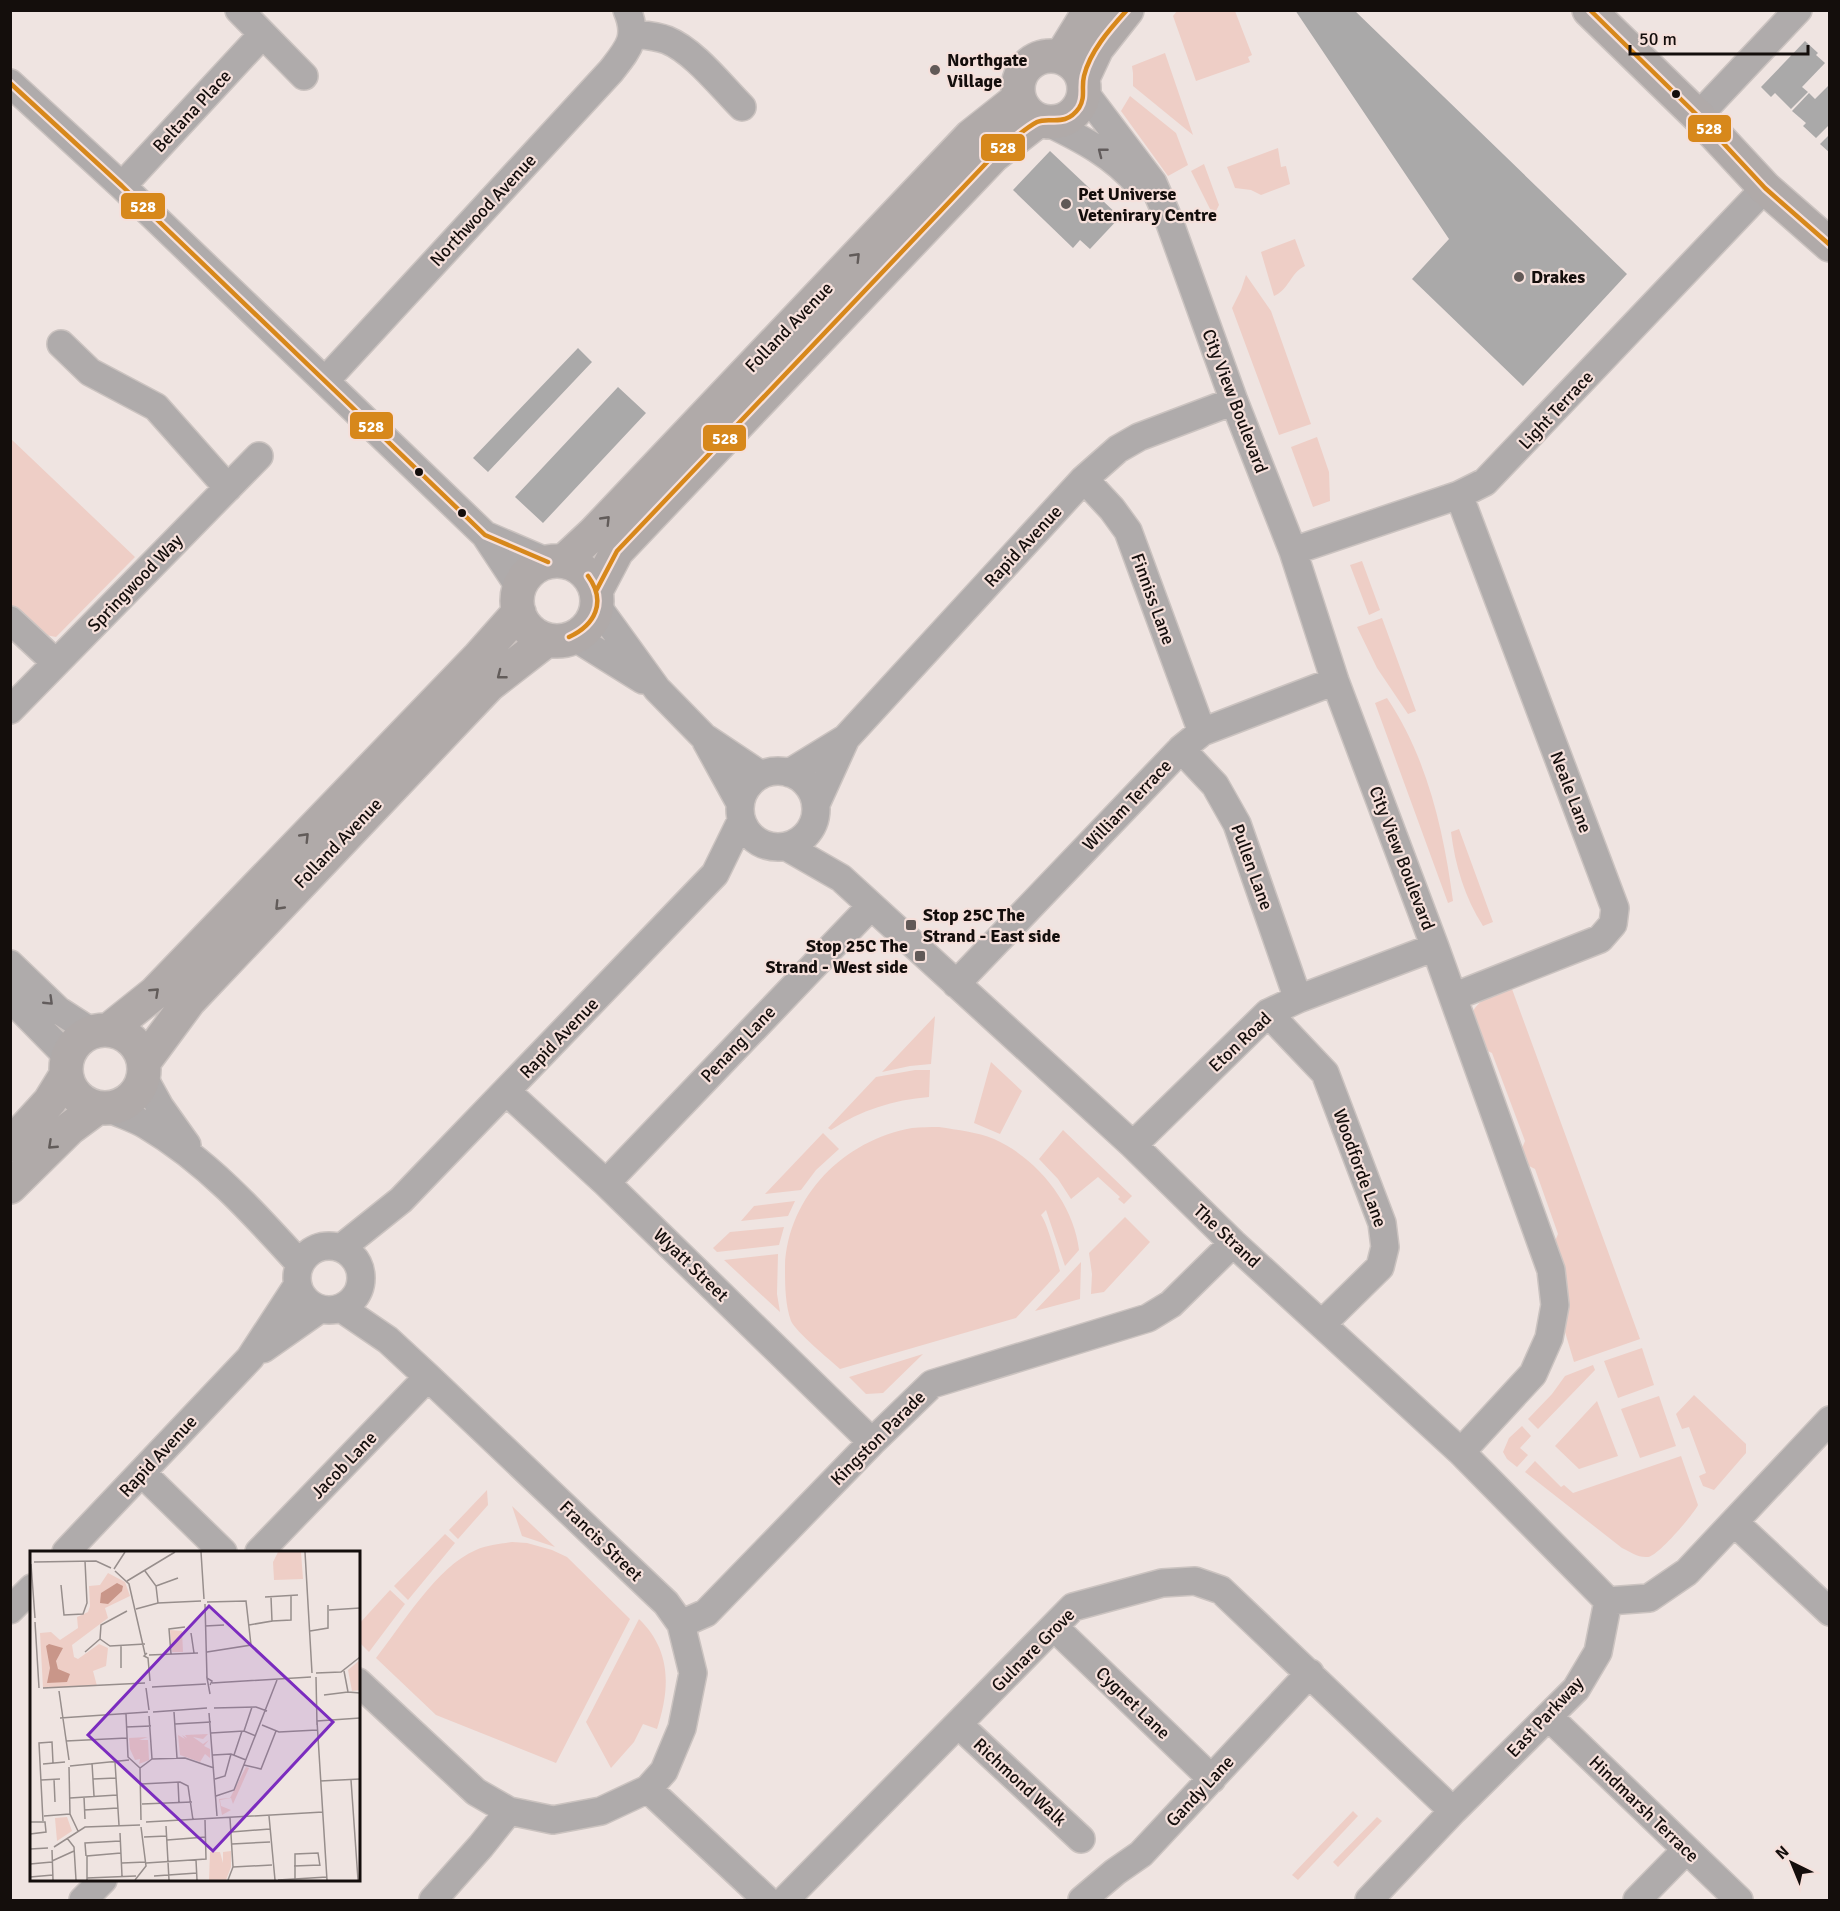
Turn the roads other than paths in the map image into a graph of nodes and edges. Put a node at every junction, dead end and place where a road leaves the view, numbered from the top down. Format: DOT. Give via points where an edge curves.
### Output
graph roads {
  1 [pos="239,10"];
  2 [pos="1090,10"];
  3 [pos="1127,10"];
  4 [pos="1589,10"];
  5 [pos="1798,10"];
  6 [pos="630,22"];
  7 [pos="262,35"];
  8 [pos="304,76"];
  9 [pos="1076,76"];
  10 [pos="10,83"];
  11 [pos="742,106"];
  12 [pos="1035,114"];
  13 [pos="1698,116"];
  14 [pos="122,186"];
  15 [pos="1765,188"];
  16 [pos="1830,218"];
  17 [pos="1830,245"];
  18 [pos="1178,246"];
  19 [pos="61,344"];
  20 [pos="325,381"];
  21 [pos="1234,401"];
  22 [pos="259,456"];
  23 [pos="1084,479"];
  24 [pos="228,488"];
  25 [pos="1459,495"];
  26 [pos="485,535"];
  27 [pos="1293,551"];
  28 [pos="556,562"];
  29 [pos="597,599"];
  30 [pos="519,600"];
  31 [pos="10,620"];
  32 [pos="561,638"];
  33 [pos="56,663"];
  34 [pos="1335,681"];
  35 [pos="657,689"];
  36 [pos="10,710"];
  37 [pos="704,737"];
  38 [pos="846,738"];
  39 [pos="1192,740"];
  40 [pos="789,773"];
  41 [pos="761,775"];
  42 [pos="740,812"];
  43 [pos="814,815"];
  44 [pos="777,847"];
  45 [pos="715,874"];
  46 [pos="841,878"];
  47 [pos="871,906"];
  48 [pos="1435,947"];
  49 [pos="10,964"];
  50 [pos="956,984"];
  51 [pos="1453,997"];
  52 [pos="10,998"];
  53 [pos="1298,999"];
  54 [pos="1268,1013"];
  55 [pos="101,1031"];
  56 [pos="67,1066"];
  57 [pos="144,1070"];
  58 [pos="507,1092"];
  59 [pos="102,1108"];
  60 [pos="10,1145"];
  61 [pos="1133,1145"];
  62 [pos="198,1160"];
  63 [pos="606,1183"];
  64 [pos="10,1187"];
  65 [pos="1233,1243"];
  66 [pos="329,1266"];
  67 [pos="330,1308"];
  68 [pos="1323,1323"];
  69 [pos="387,1340"];
  70 [pos="250,1358"];
  71 [pos="428,1377"];
  72 [pos="1830,1420"];
  73 [pos="872,1442"];
  74 [pos="1461,1452"];
  75 [pos="142,1473"];
  76 [pos="1734,1522"];
  77 [pos="67,1551"];
  78 [pos="222,1551"];
  79 [pos="260,1551"];
  80 [pos="30,1590"];
  81 [pos="1608,1601"];
  82 [pos="10,1610"];
  83 [pos="1830,1612"];
  84 [pos="681,1624"];
  85 [pos="1054,1627"];
  86 [pos="1310,1673"];
  87 [pos="360,1685"];
  88 [pos="1549,1717"];
  89 [pos="959,1725"];
  90 [pos="1212,1779"];
  91 [pos="648,1789"];
  92 [pos="508,1811"];
  93 [pos="1453,1811"];
  94 [pos="1081,1839"];
  95 [pos="1686,1850"];
  96 [pos="102,1881"];
  97 [pos="83,1900"];
  98 [pos="433,1900"];
  99 [pos="768,1900"];
  100 [pos="785,1900"];
  101 [pos="1082,1900"];
  102 [pos="1370,1900"];
  103 [pos="1637,1900"];
  104 [pos="1739,1900"];
  1 -- 7 [label="street"];
  2 -- 9 [label="street"];
  3 -- 9 [label="street"];
  4 -- 13 [label="street"];
  5 -- 13 [label="street"];
  6 -- 11 [label="street, Northwood Avenue" via="677,45"];
  6 -- 20 [label="street, Northwood Avenue" via="626,51 611,71"];
  7 -- 8 [label="street"];
  7 -- 14 [label="street, Beltana Place"];
  9 -- 12 [label="street" via="1082,103 1069,118"];
  9 -- 12 [label="street" via="1045,56 1026,67 1018,87"];
  9 -- 18 [label="street, City View Boulevard" via="1153,183"];
  10 -- 14 [label="street"];
  18 -- 12 [label="street, City View Boulevard, one-way" via="1127,171 1088,141"];
  28 -- 12 [label="street, Folland Avenue, one-way" via="594,532 970,136"];
  12 -- 29 [label="street, Folland Avenue" via="617,551"];
  13 -- 15 [label="street"];
  13 -- 16 [label="street" via="1781,173"];
  14 -- 20 [label="street"];
  15 -- 17 [label="street"];
  15 -- 25 [label="street, Light Terrace" via="1502,467 1485,482"];
  18 -- 21 [label="street, City View Boulevard"];
  19 -- 24 [label="street" via="90,372 156,407"];
  20 -- 26 [label="street"];
  21 -- 23 [label="street, Rapid Avenue" via="1139,437 1118,448"];
  21 -- 27 [label="street, City View Boulevard"];
  22 -- 24 [label="street, Springwood Way"];
  23 -- 38 [label="street, Rapid Avenue"];
  23 -- 39 [label="street, Finniss Lane" via="1128,531"];
  24 -- 33 [label="street, Springwood Way"];
  25 -- 27 [label="street, Light Terrace"];
  25 -- 51 [label="street, Neale Lane" via="1615,908 1613,924 1600,939"];
  26 -- 28 [label="street"];
  26 -- 30 [label="street"];
  27 -- 34 [label="street, City View Boulevard"];
  28 -- 29 [label="street" via="579,567 590,577"];
  28 -- 30 [label="street" via="531,571"];
  29 -- 32 [label="street" via="593,619 585,630"];
  29 -- 35 [label="street"];
  30 -- 32 [label="street" via="525,624 535,634"];
  55 -- 30 [label="street, Folland Avenue, one-way" via="155,993 470,666"];
  31 -- 33 [label="street"];
  32 -- 35 [label="street"];
  32 -- 57 [label="street, Folland Avenue, one-way" via="489,685 189,1001"];
  33 -- 36 [label="street, Springwood Way"];
  34 -- 39 [label="street, William Terrace"];
  34 -- 48 [label="street, City View Boulevard"];
  35 -- 37 [label="street"];
  37 -- 41 [label="street"];
  37 -- 42 [label="street"];
  38 -- 40 [label="street, Rapid Avenue"];
  38 -- 43 [label="street, Rapid Avenue"];
  39 -- 50 [label="street, William Terrace"];
  39 -- 53 [label="street, Pullen Lane" via="1237,824"];
  40 -- 41 [label="street"];
  40 -- 43 [label="street" via="807,784"];
  41 -- 42 [label="street" via="744,791"];
  42 -- 44 [label="street" via="747,832 756,842"];
  42 -- 45 [label="street, Rapid Avenue"];
  43 -- 44 [label="street" via="806,836 797,843"];
  43 -- 46 [label="street, The Strand"];
  44 -- 45 [label="street, Rapid Avenue"];
  44 -- 46 [label="street, The Strand"];
  45 -- 58 [label="street, Rapid Avenue"];
  46 -- 47 [label="street, The Strand"];
  47 -- 50 [label="street, The Strand"];
  47 -- 63 [label="street, Penang Lane"];
  48 -- 51 [label="street, City View Boulevard"];
  48 -- 53 [label="street, Eton Road"];
  49 -- 55 [label="street, one-way" via="58,1010"];
  50 -- 61 [label="street, The Strand"];
  51 -- 74 [label="street, City View Boulevard" via="1551,1270 1555,1305 1549,1338 1533,1374"];
  52 -- 56 [label="street"];
  53 -- 54 [label="street, Eton Road"];
  54 -- 61 [label="street, Eton Road"];
  54 -- 68 [label="street, Woodforde Lane" via="1325,1073 1383,1223 1386,1247 1380,1267"];
  55 -- 56 [label="street" via="77,1041"];
  55 -- 57 [label="street" via="126,1035 138,1046"];
  56 -- 59 [label="street" via="76,1096"];
  56 -- 60 [label="street" via="50,1101"];
  57 -- 59 [label="street" via="137,1093 124,1104"];
  57 -- 62 [label="street" via="160,1107"];
  58 -- 63 [label="street, Wyatt Street"];
  58 -- 66 [label="street, Rapid Avenue" via="401,1200"];
  59 -- 62 [label="street" via="144,1124"];
  59 -- 64 [label="street, one-way" via="70,1128"];
  61 -- 65 [label="street, The Strand"];
  62 -- 66 [label="street" via="252,1210"];
  63 -- 73 [label="street, Wyatt Street"];
  65 -- 68 [label="street, The Strand"];
  65 -- 73 [label="street, Kingston Parade" via="1171,1304 1148,1318 932,1383"];
  66 -- 67 [label="street, Rapid Avenue" via="355,1296"];
  66 -- 67 [label="street, Francis Street" via="302,1296 310,1304"];
  66 -- 69 [label="street, Francis Street"];
  66 -- 70 [label="street, Rapid Avenue"];
  67 -- 69 [label="street, Francis Street"];
  67 -- 70 [label="street, Rapid Avenue"];
  68 -- 74 [label="street, The Strand"];
  69 -- 71 [label="street, Francis Street"];
  70 -- 75 [label="street, Rapid Avenue"];
  71 -- 79 [label="street, Jacob Lane"];
  71 -- 84 [label="street, Francis Street" via="666,1603"];
  72 -- 76 [label="street"];
  73 -- 84 [label="street, Kingston Parade" via="706,1613"];
  74 -- 81 [label="street, The Strand"];
  75 -- 77 [label="street, Rapid Avenue"];
  75 -- 78 [label="street"];
  76 -- 81 [label="street" via="1687,1572 1649,1598"];
  76 -- 83 [label="street"];
  80 -- 82 [label="street"];
  81 -- 88 [label="street, East Parkway" via="1599,1652 1576,1689"];
  84 -- 91 [label="street, Francis Street" via="693,1673 682,1728 664,1771"];
  85 -- 86 [label="street, Gulnare Grove" via="1073,1607 1162,1584 1195,1581 1221,1590"];
  85 -- 89 [label="street, Gulnare Grove"];
  85 -- 90 [label="street, Cygnet Lane"];
  86 -- 90 [label="street, Gandy Lane"];
  86 -- 93 [label="street, Gulnare Grove"];
  87 -- 92 [label="street, Francis Street" via="476,1792"];
  88 -- 93 [label="street, East Parkway"];
  88 -- 95 [label="street, Hindmarsh Terrace"];
  89 -- 94 [label="street, Richmond Walk"];
  89 -- 100 [label="street, Gulnare Grove"];
  90 -- 101 [label="street, Gandy Lane" via="1141,1854"];
  91 -- 92 [label="street, Francis Street" via="601,1811 553,1820"];
  91 -- 99 [label="street"];
  92 -- 98 [label="street"];
  93 -- 102 [label="street, East Parkway"];
  95 -- 103 [label="street"];
  95 -- 104 [label="street, Hindmarsh Terrace"];
  96 -- 97 [label="street"];
}
